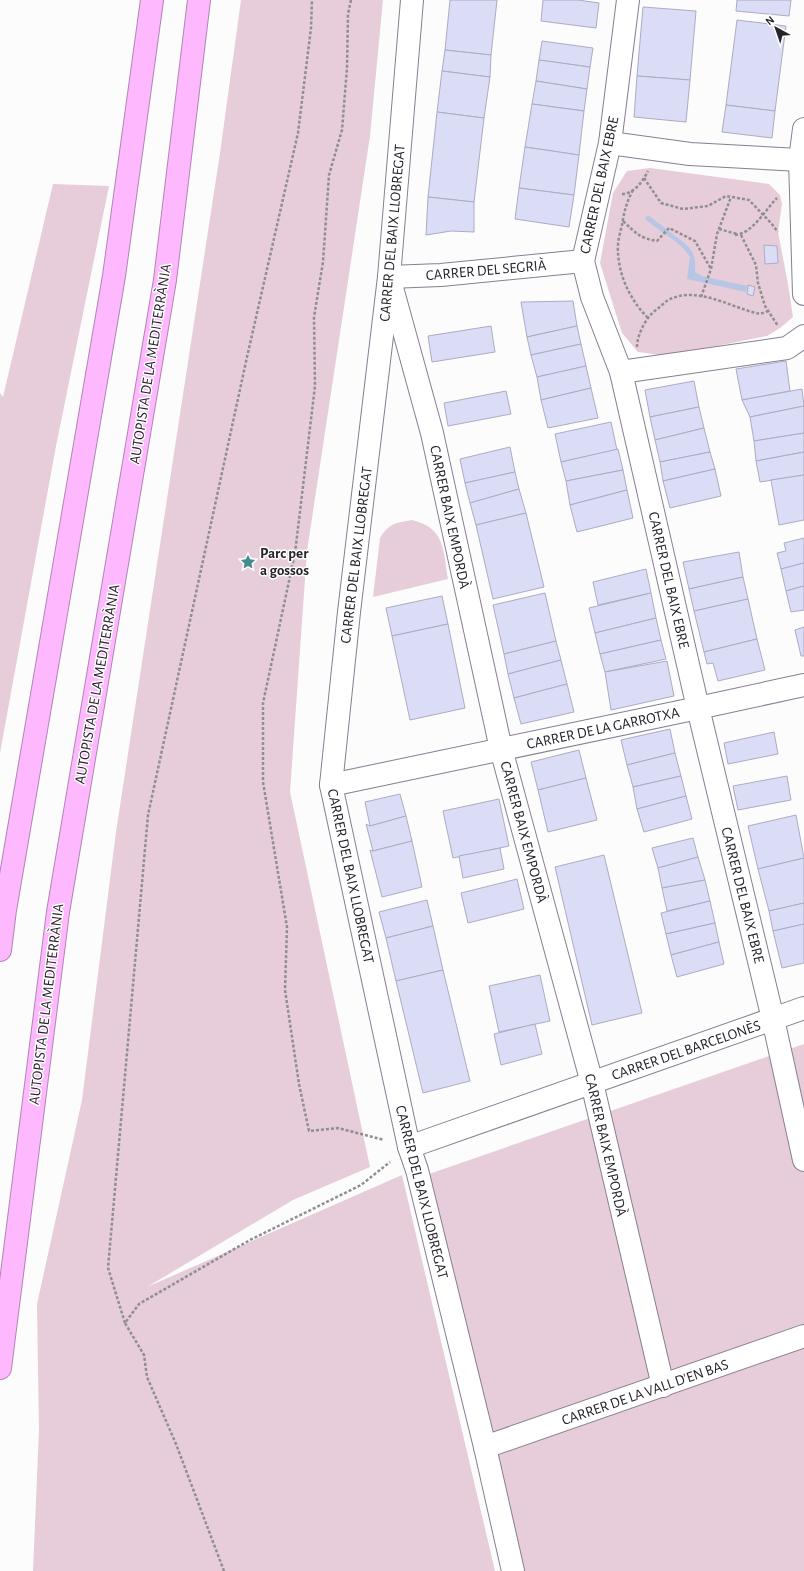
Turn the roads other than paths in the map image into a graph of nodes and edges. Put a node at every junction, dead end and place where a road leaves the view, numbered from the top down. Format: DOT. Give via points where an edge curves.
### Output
graph roads {
  1 [pos="152,0"];
  2 [pos="199,0"];
  3 [pos="412,0"];
  4 [pos="628,0"];
  5 [pos="804,129"];
  6 [pos="610,143"];
  7 [pos="800,160"];
  8 [pos="803,244"];
  9 [pos="583,262"];
  10 [pos="389,278"];
  11 [pos="804,294"];
  12 [pos="804,336"];
  13 [pos="621,372"];
  14 [pos="804,685"];
  15 [pos="698,708"];
  16 [pos="501,749"];
  17 [pos="331,784"];
  18 [pos="0,950"];
  19 [pos="804,1008"];
  20 [pos="773,1019"];
  21 [pos="592,1083"];
  22 [pos="409,1146"];
  23 [pos="804,1160"];
  24 [pos="804,1336"];
  25 [pos="0,1368"];
  26 [pos="663,1386"];
  27 [pos="485,1447"];
  28 [pos="512,1571"];
  1 -- 18 [label="highway" via="114,276"];
  2 -- 25 [label="highway, AUTOPISTA DE LA MEDITERRÀNIA" via="165,280 58,912"];
  3 -- 10 [label="street, CARRER DEL BAIX LLOBREGAT"];
  4 -- 6 [label="street, CARRER DEL BAIX EBRE"];
  5 -- 7 [label="street"];
  6 -- 7 [label="street" via="690,154"];
  6 -- 9 [label="street, CARRER DEL BAIX EBRE"];
  7 -- 8 [label="street"];
  8 -- 11 [label="street"];
  9 -- 10 [label="street, CARRER DEL SEGRIÀ"];
  9 -- 13 [label="street, CARRER DEL BAIX EBRE" via="592,297"];
  10 -- 16 [label="street, CARRER BAIX EMPORDÀ" via="432,433"];
  10 -- 17 [label="street, CARRER DEL BAIX LLOBREGAT"];
  12 -- 13 [label="street" via="787,348"];
  13 -- 15 [label="street, CARRER DEL BAIX EBRE"];
  14 -- 15 [label="street, CARRER DE LA GARROTXA"];
  15 -- 16 [label="street, CARRER DE LA GARROTXA"];
  15 -- 20 [label="street, CARRER DEL BAIX EBRE"];
  16 -- 17 [label="street, CARRER DE LA GARROTXA"];
  16 -- 21 [label="street, CARRER BAIX EMPORDÀ"];
  17 -- 22 [label="street, CARRER DEL BAIX LLOBREGAT"];
  19 -- 20 [label="street, CARRER DEL BARCELONÈS"];
  20 -- 21 [label="street, CARRER DEL BARCELONÈS"];
  20 -- 23 [label="street, CARRER DEL BAIX EBRE"];
  21 -- 22 [label="street, CARRER DEL BARCELONÈS"];
  21 -- 26 [label="street, CARRER BAIX EMPORDÀ"];
  22 -- 27 [label="street, CARRER DEL BAIX LLOBREGAT"];
  24 -- 26 [label="street, CARRER DE LA VALL D'EN BAS"];
  26 -- 27 [label="street, CARRER DE LA VALL D'EN BAS"];
  27 -- 28 [label="street, CARRER DEL BAIX LLOBREGAT"];
}
